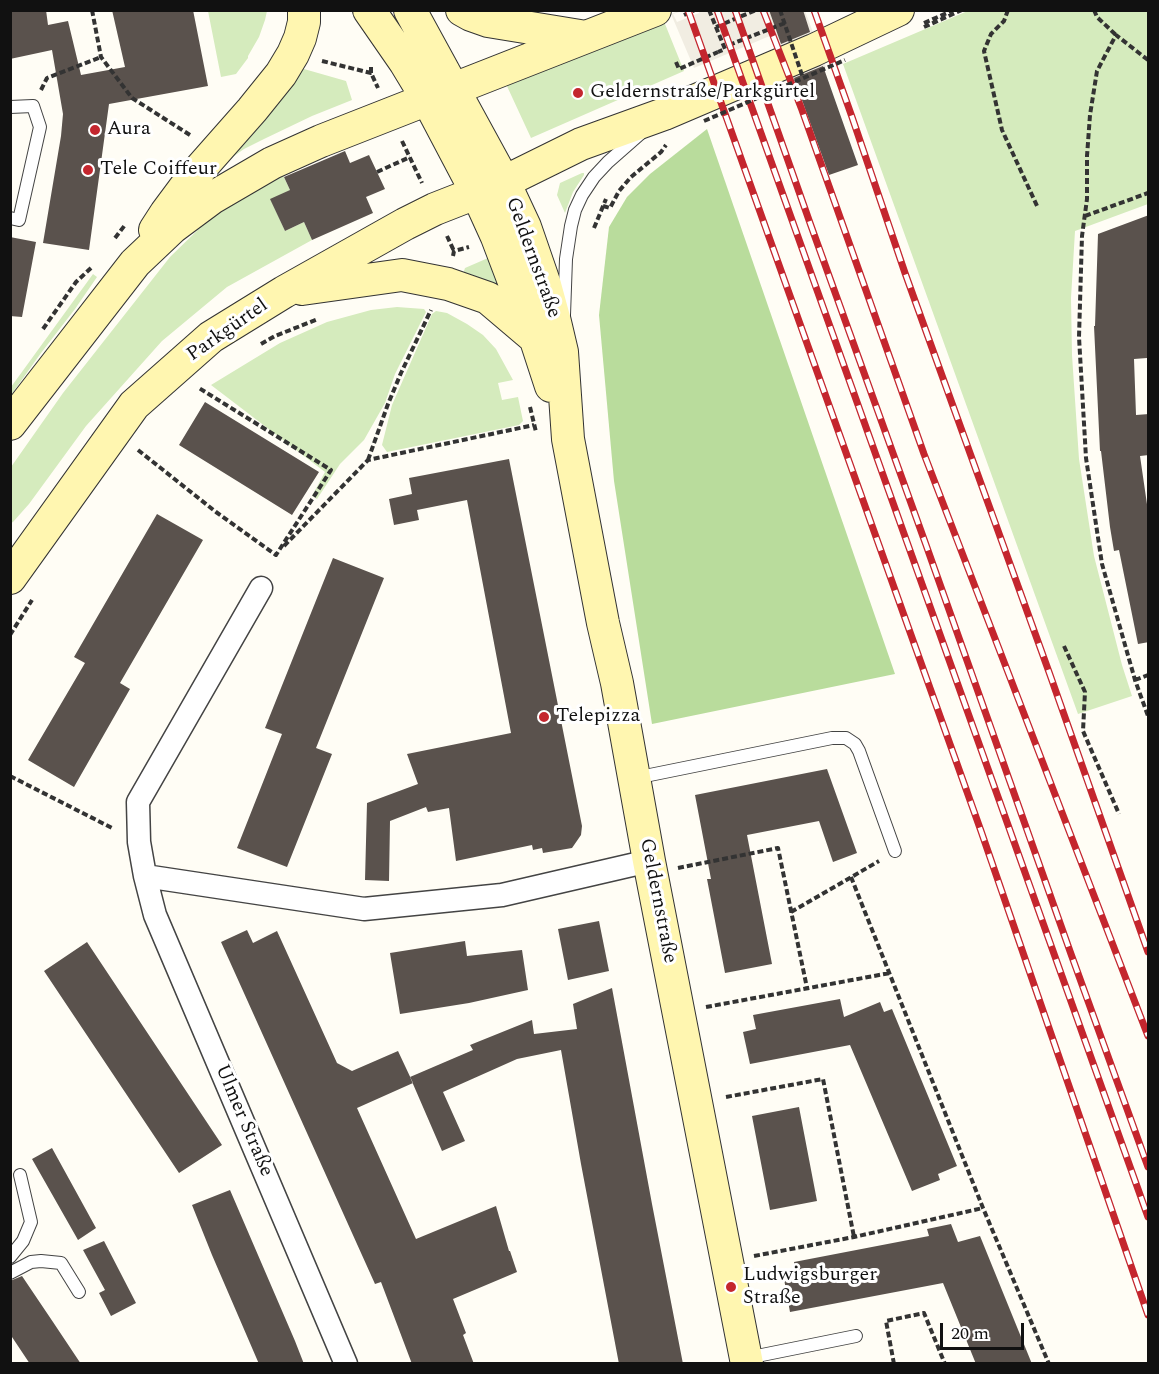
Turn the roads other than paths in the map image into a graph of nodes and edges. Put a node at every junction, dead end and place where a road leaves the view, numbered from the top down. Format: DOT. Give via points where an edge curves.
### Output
graph roads {
  1 [pos="304,10"];
  2 [pos="369,10"];
  3 [pos="410,10"];
  4 [pos="462,10"];
  5 [pos="655,10"];
  6 [pos="898,10"];
  7 [pos="587,38"];
  8 [pos="440,95"];
  9 [pos="10,107"];
  10 [pos="667,126"];
  11 [pos="490,187"];
  12 [pos="10,218"];
  13 [pos="135,263"];
  14 [pos="284,292"];
  15 [pos="549,344"];
  16 [pos="10,424"];
  17 [pos="24,542"];
  18 [pos="24,585"];
  19 [pos="261,588"];
  20 [pos="634,778"];
  21 [pos="895,851"];
  22 [pos="651,868"];
  23 [pos="145,876"];
  24 [pos="20,1175"];
  25 [pos="10,1257"];
  26 [pos="10,1273"];
  27 [pos="79,1292"];
  28 [pos="856,1336"];
  29 [pos="746,1361"];
  30 [pos="346,1364"];
  1 -- 13 [label="main road" via="300,38 281,74 192,178"];
  2 -- 8 [label="main road" via="405,62"];
  3 -- 8 [label="main road"];
  4 -- 7 [label="main road" via="488,21"];
  5 -- 7 [label="main road"];
  6 -- 10 [label="main road, Parkgürtel"];
  7 -- 8 [label="main road"];
  8 -- 11 [label="main road, Geldernstraße"];
  8 -- 13 [label="main road" via="297,152 241,180 173,227"];
  9 -- 12 [label="lane" via="33,106 40,127 19,220"];
  10 -- 11 [label="main road, Parkgürtel" via="581,144"];
  10 -- 15 [label="lane" via="623,149 594,177 582,195 571,226"];
  11 -- 14 [label="main road, Parkgürtel" via="405,224"];
  11 -- 15 [label="main road, Geldernstraße" via="497,237"];
  13 -- 16 [label="main road"];
  14 -- 15 [label="main road" via="402,274 488,298"];
  14 -- 17 [label="main road, Parkgürtel" via="211,337 134,405"];
  15 -- 20 [label="main road, Geldernstraße"];
  17 -- 18 [label="main road, Parkgürtel"];
  19 -- 23 [label="street, Ulmer Straße" via="138,802"];
  20 -- 21 [label="lane" via="846,738 859,751"];
  20 -- 22 [label="main road, Geldernstraße"];
  22 -- 23 [label="street" via="502,895 364,909"];
  22 -- 29 [label="main road, Geldernstraße"];
  23 -- 30 [label="street, Ulmer Straße" via="155,915"];
  24 -- 25 [label="lane" via="31,1222"];
  26 -- 27 [label="lane" via="31,1262 62,1263"];
  28 -- 29 [label="lane"];
}
